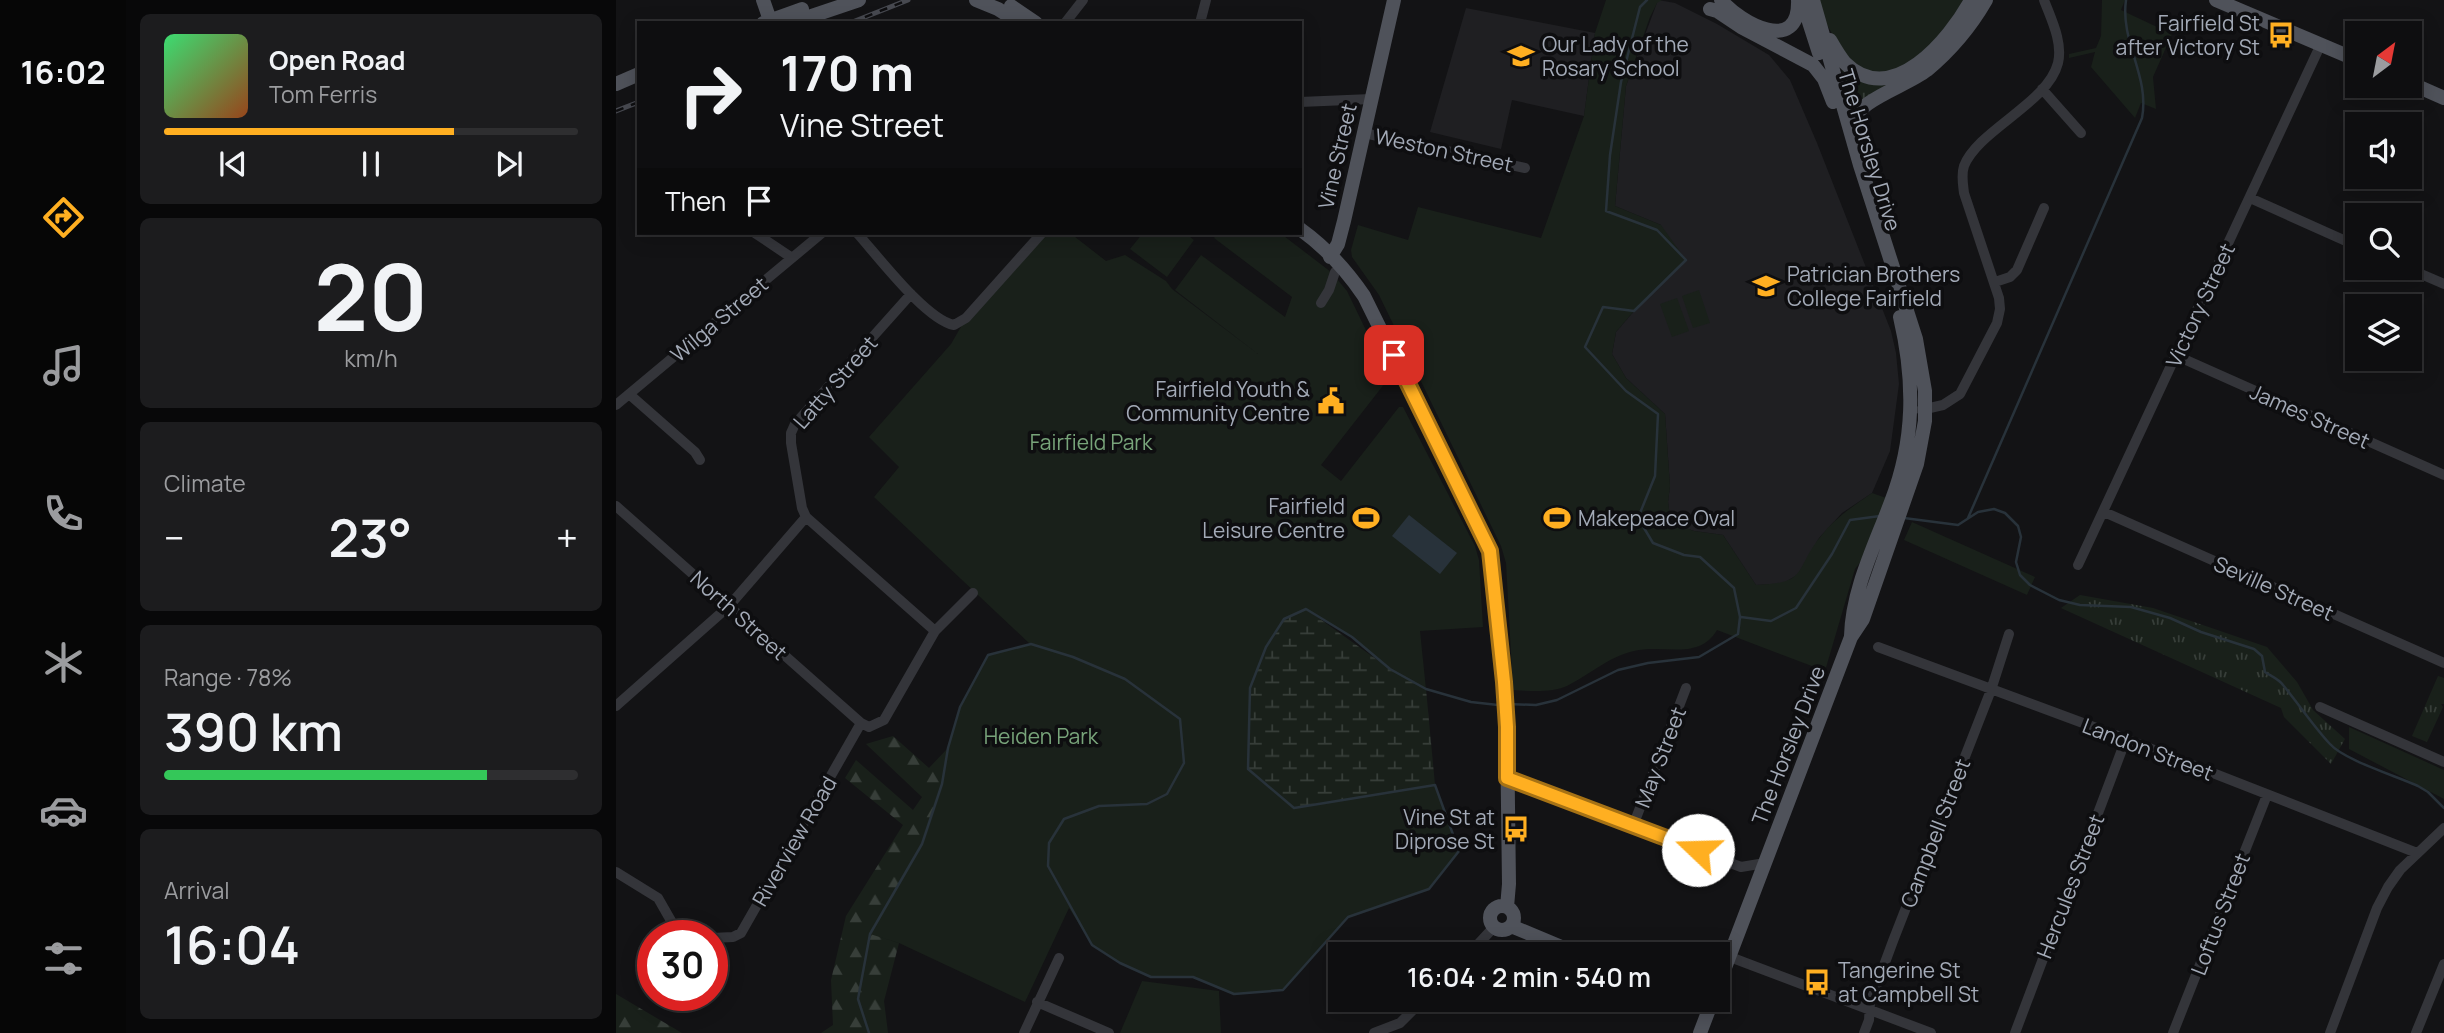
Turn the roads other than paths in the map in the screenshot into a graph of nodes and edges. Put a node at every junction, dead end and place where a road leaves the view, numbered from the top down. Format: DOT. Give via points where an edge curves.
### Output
graph roads {
  1 [pos="754,0"];
  2 [pos="763,0"];
  3 [pos="830,0"];
  4 [pos="859,0"];
  5 [pos="976,0"];
  6 [pos="1000,0"];
  7 [pos="1083,0"];
  8 [pos="1206,0"];
  9 [pos="1394,0"];
  10 [pos="1731,0"];
  11 [pos="1800,0"];
  12 [pos="1986,0"];
  13 [pos="2045,0"];
  14 [pos="2216,0"];
  15 [pos="2228,0"];
  16 [pos="1709,3"];
  17 [pos="1969,3"];
  18 [pos="1815,7"];
  19 [pos="2243,10"];
  20 [pos="773,21"];
  21 [pos="1017,21"];
  22 [pos="1033,21"];
  23 [pos="1067,21"];
  24 [pos="1201,21"];
  25 [pos="1752,22"];
  26 [pos="2321,44"];
  27 [pos="2345,55"];
  28 [pos="637,75"];
  29 [pos="616,84"];
  30 [pos="2422,88"];
  31 [pos="2042,89"];
  32 [pos="2444,98"];
  33 [pos="1371,99"];
  34 [pos="1302,102"];
  35 [pos="1833,102"];
  36 [pos="1849,126"];
  37 [pos="1364,133"];
  38 [pos="2081,133"];
  39 [pos="1525,167"];
  40 [pos="2250,198"];
  41 [pos="2044,208"];
  42 [pos="1302,230"];
  43 [pos="758,235"];
  44 [pos="820,235"];
  45 [pos="859,235"];
  46 [pos="1040,235"];
  47 [pos="1295,235"];
  48 [pos="2345,241"];
  49 [pos="1330,257"];
  50 [pos="792,258"];
  51 [pos="1335,272"];
  52 [pos="2422,274"];
  53 [pos="1995,282"];
  54 [pos="2444,284"];
  55 [pos="911,294"];
  56 [pos="1321,303"];
  57 [pos="2177,356"];
  58 [pos="629,394"];
  59 [pos="616,405"];
  60 [pos="1918,411"];
  61 [pos="700,460"];
  62 [pos="2444,475"];
  63 [pos="616,506"];
  64 [pos="2104,512"];
  65 [pos="806,517"];
  66 [pos="2078,565"];
  67 [pos="973,593"];
  68 [pos="729,606"];
  69 [pos="935,631"];
  70 [pos="2009,634"];
  71 [pos="1878,647"];
  72 [pos="2444,663"];
  73 [pos="1686,688"];
  74 [pos="1991,690"];
  75 [pos="616,706"];
  76 [pos="2320,707"];
  77 [pos="861,723"];
  78 [pos="2126,739"];
  79 [pos="2444,762"];
  80 [pos="1507,778"];
  81 [pos="2267,795"];
  82 [pos="1633,826"];
  83 [pos="2442,830"];
  84 [pos="2417,853"];
  85 [pos="1765,863"];
  86 [pos="1741,867"];
  87 [pos="616,872"];
  88 [pos="1756,886"];
  89 [pos="1507,907"];
  90 [pos="671,920"];
  91 [pos="1511,926"];
  92 [pos="1494,927"];
  93 [pos="728,937"];
  94 [pos="1480,942"];
  95 [pos="1549,942"];
  96 [pos="1730,957"];
  97 [pos="1059,958"];
  98 [pos="2444,964"];
  99 [pos="1037,1002"];
  100 [pos="1870,1009"];
  101 [pos="1411,1012"];
  102 [pos="1708,1012"];
  103 [pos="1024,1033"];
  104 [pos="1110,1033"];
  105 [pos="1374,1033"];
  106 [pos="1700,1033"];
  107 [pos="1864,1033"];
  108 [pos="1931,1033"];
  109 [pos="2015,1033"];
  110 [pos="2173,1033"];
  111 [pos="2330,1033"];
  112 [pos="2416,1033"];
  1 -- 20 [label="main road"];
  2 -- 20 [label="main road"];
  3 -- 20 [label="main road"];
  4 -- 20 [label="main road"];
  5 -- 21 [label="main road"];
  6 -- 22 [label="main road"];
  7 -- 23 [label="street"];
  8 -- 24 [label="street"];
  9 -- 33 [label="main road, Vine Street"];
  10 -- 25 [label="main road"];
  11 -- 25 [label="main road" via="1796,18 1786,30 1774,32"];
  11 -- 35 [label="main road, The Horsley Drive"];
  12 -- 36 [label="main road" via="1926,71 1866,104"];
  13 -- 31 [label="street" via="2059,51 2054,73"];
  14 -- 19 [label="main road"];
  15 -- 19 [label="main road"];
  16 -- 25 [label="main road"];
  16 -- 35 [label="main road" via="1741,27 1813,65"];
  17 -- 18 [label="main road" via="1946,39 1921,62 1883,78 1846,64"];
  18 -- 36 [label="main road, The Horsley Drive"];
  19 -- 26 [label="main road"];
  26 -- 27 [label="main road"];
  26 -- 40 [label="street, Victory Street"];
  28 -- 29 [label="main road"];
  30 -- 32 [label="main road"];
  31 -- 38 [label="street"];
  31 -- 53 [label="street" via="1976,148 1964,167 1964,193"];
  33 -- 34 [label="street"];
  33 -- 37 [label="main road, Vine Street"];
  35 -- 60 [label="main road, The Horsley Drive" via="1899,314"];
  36 -- 60 [label="main road, The Horsley Drive" via="1919,352"];
  37 -- 39 [label="street, Weston Street"];
  37 -- 49 [label="main road, Vine Street" via="1338,244"];
  40 -- 48 [label="street"];
  40 -- 57 [label="street, Victory Street"];
  41 -- 53 [label="street" via="2017,270"];
  42 -- 49 [label="main road"];
  43 -- 50 [label="street"];
  44 -- 50 [label="street, Wilga Street"];
  45 -- 55 [label="street"];
  46 -- 55 [label="street" via="960,323 949,324"];
  47 -- 49 [label="main road"];
  49 -- 80 [label="main road" via="1364,296 1487,541 1504,682"];
  50 -- 58 [label="street, Wilga Street"];
  51 -- 56 [label="street"];
  52 -- 54 [label="street"];
  53 -- 60 [label="street" via="2000,309 1997,323 1967,383 1952,401"];
  55 -- 65 [label="street, Latty Street" via="792,429 792,453"];
  57 -- 62 [label="street, James Street"];
  57 -- 64 [label="street, Victory Street"];
  58 -- 59 [label="street, Wilga Street"];
  58 -- 61 [label="street"];
  60 -- 85 [label="main road, The Horsley Drive" via="1898,502 1852,615 1851,637"];
  63 -- 68 [label="street, North Street"];
  64 -- 66 [label="street, Victory Street"];
  64 -- 72 [label="street, Seville Street"];
  65 -- 68 [label="street"];
  65 -- 69 [label="street"];
  67 -- 69 [label="street"];
  68 -- 75 [label="street"];
  68 -- 77 [label="street, North Street"];
  69 -- 77 [label="street" via="884,720 869,727"];
  70 -- 74 [label="street, Campbell Street"];
  71 -- 74 [label="street, Landon Street"];
  73 -- 82 [label="street, May Street"];
  74 -- 78 [label="street, Landon Street"];
  74 -- 100 [label="street, Campbell Street"];
  76 -- 79 [label="street"];
  77 -- 93 [label="street, Riverview Road" via="741,933"];
  78 -- 81 [label="street, Landon Street"];
  78 -- 109 [label="street, Hercules Street"];
  80 -- 82 [label="street"];
  80 -- 89 [label="main road"];
  81 -- 84 [label="street, Landon Street"];
  81 -- 110 [label="street, Loftus Street"];
  82 -- 86 [label="street"];
  83 -- 84 [label="street"];
  84 -- 111 [label="street" via="2400,870 2377,908"];
  85 -- 86 [label="street"];
  85 -- 88 [label="main road, The Horsley Drive"];
  86 -- 88 [label="street"];
  87 -- 90 [label="street" via="658,898"];
  88 -- 96 [label="main road, The Horsley Drive"];
  89 -- 91 [label="main road" via="1514,915"];
  89 -- 92 [label="main road" via="1492,910 1489,917"];
  91 -- 92 [label="main road" via="1505,930"];
  91 -- 95 [label="main road"];
  92 -- 94 [label="street"];
  96 -- 100 [label="street"];
  97 -- 99 [label="street"];
  98 -- 112 [label="street"];
  99 -- 103 [label="street"];
  99 -- 104 [label="street"];
  100 -- 107 [label="street, Campbell Street"];
  100 -- 108 [label="street"];
  101 -- 105 [label="street" via="1400,1023"];
  102 -- 106 [label="main road"];
}
